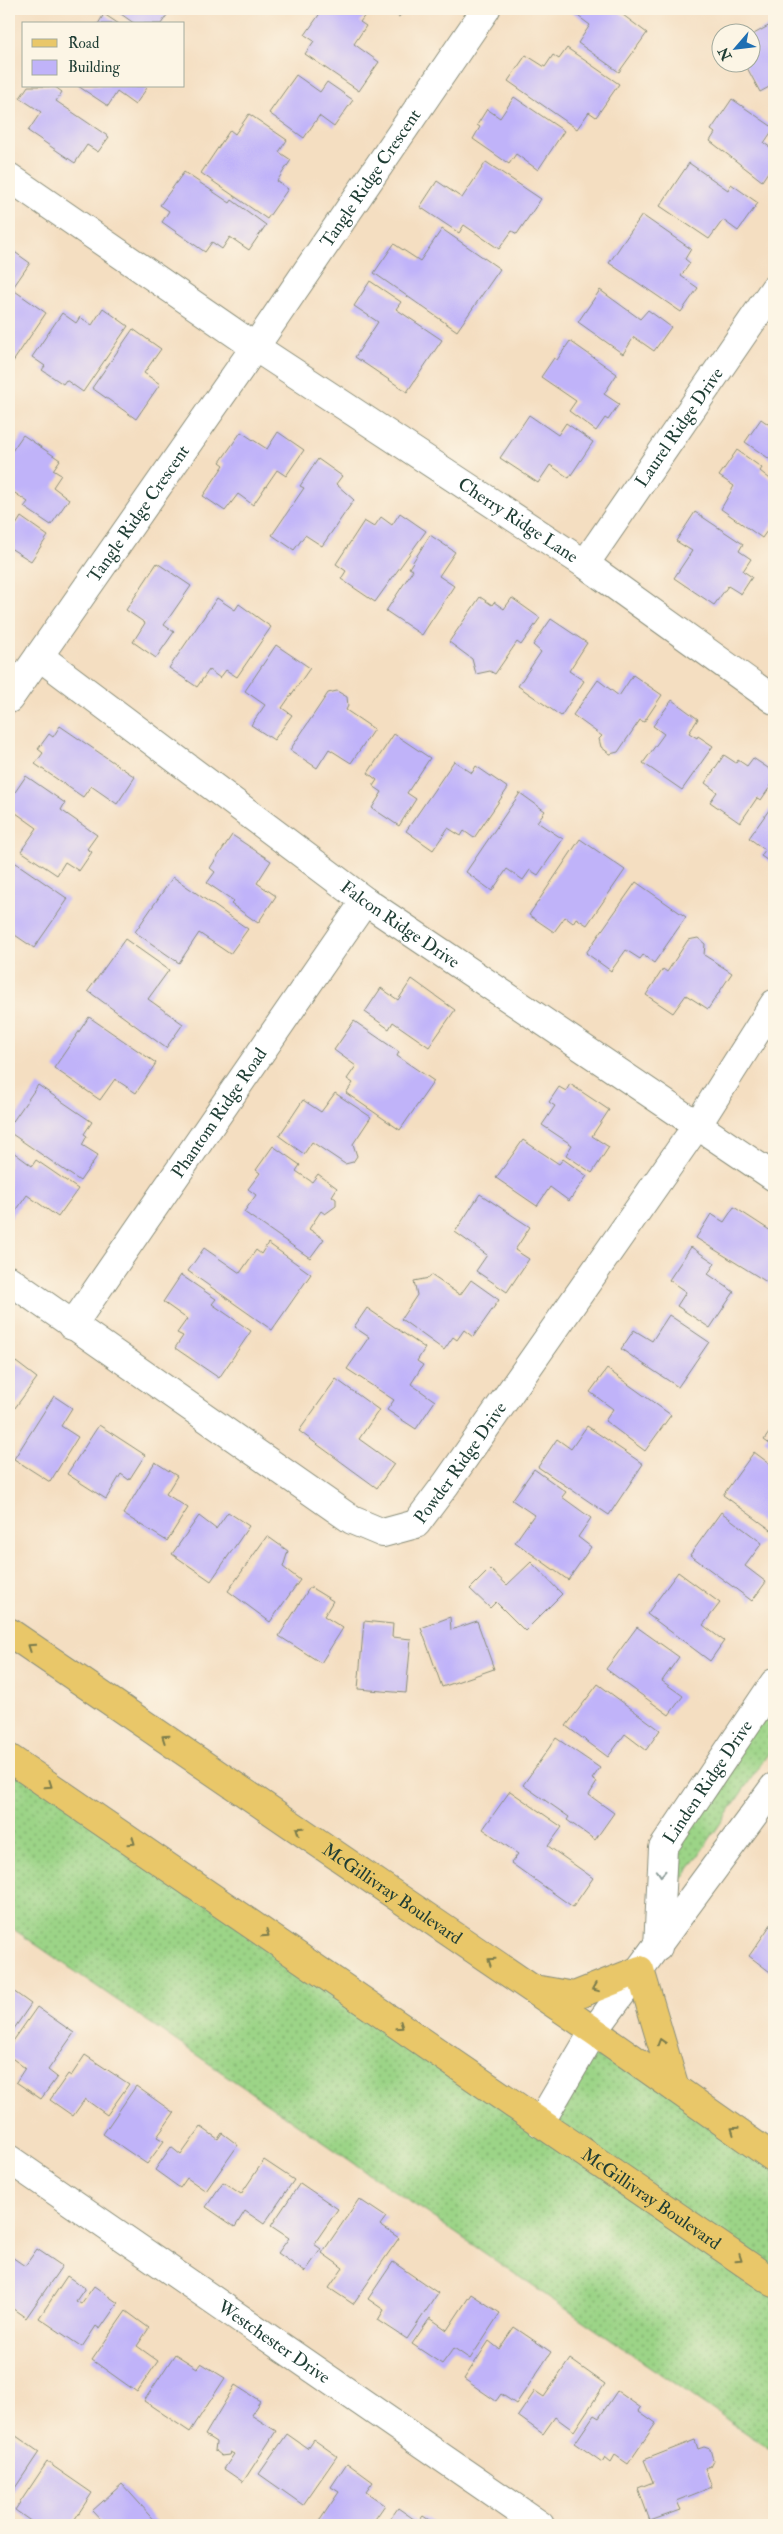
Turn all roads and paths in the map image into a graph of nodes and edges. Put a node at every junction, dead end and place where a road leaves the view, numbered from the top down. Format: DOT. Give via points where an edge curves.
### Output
graph roads {
  1 [pos="486,9"];
  2 [pos="9,177"];
  3 [pos="774,289"];
  4 [pos="255,347"];
  5 [pos="585,564"];
  6 [pos="39,656"];
  7 [pos="9,699"];
  8 [pos="774,700"];
  9 [pos="365,901"];
  10 [pos="774,1004"];
  11 [pos="698,1124"];
  12 [pos="774,1177"];
  13 [pos="9,1280"];
  14 [pos="72,1326"];
  15 [pos="9,1632"];
  16 [pos="774,1684"];
  17 [pos="9,1758"];
  18 [pos="774,1787"];
  19 [pos="658,1947"];
  20 [pos="640,1970"];
  21 [pos="531,1989"];
  22 [pos="594,2031"];
  23 [pos="675,2088"];
  24 [pos="540,2123"];
  25 [pos="774,2158"];
  26 [pos="9,2159"];
  27 [pos="774,2283"];
  28 [pos="540,2525"];
  1 -- 4 [label="street, Tangle Ridge Crescent"];
  2 -- 4 [label="street"];
  3 -- 5 [label="street, Laurel Ridge Drive"];
  4 -- 5 [label="street, Cherry Ridge Lane"];
  4 -- 6 [label="street, Tangle Ridge Crescent"];
  5 -- 8 [label="street, Cherry Ridge Lane"];
  6 -- 7 [label="street"];
  6 -- 9 [label="street, Falcon Ridge Drive"];
  9 -- 11 [label="street, Falcon Ridge Drive"];
  9 -- 14 [label="street, Phantom Ridge Road"];
  10 -- 11 [label="street, Powder Ridge Drive"];
  11 -- 12 [label="street, Falcon Ridge Drive"];
  11 -- 14 [label="street, Powder Ridge Drive" via="416,1524 383,1533 352,1520"];
  13 -- 14 [label="street, Powder Ridge Drive"];
  21 -- 15 [label="main road, McGillivray Boulevard, one-way"];
  16 -- 19 [label="street, Linden Ridge Drive, one-way" via="663,1848"];
  17 -- 24 [label="main road, McGillivray Boulevard, one-way"];
  18 -- 19 [label="street"];
  19 -- 20 [label="street"];
  20 -- 21 [label="main road, one-way" via="574,1996"];
  20 -- 22 [label="street"];
  23 -- 20 [label="main road, one-way"];
  21 -- 22 [label="main road, McGillivray Boulevard"];
  22 -- 23 [label="main road, McGillivray Boulevard"];
  22 -- 24 [label="street"];
  25 -- 23 [label="main road, McGillivray Boulevard, one-way"];
  24 -- 27 [label="main road, McGillivray Boulevard, one-way"];
  26 -- 28 [label="street, Westchester Drive"];
}
